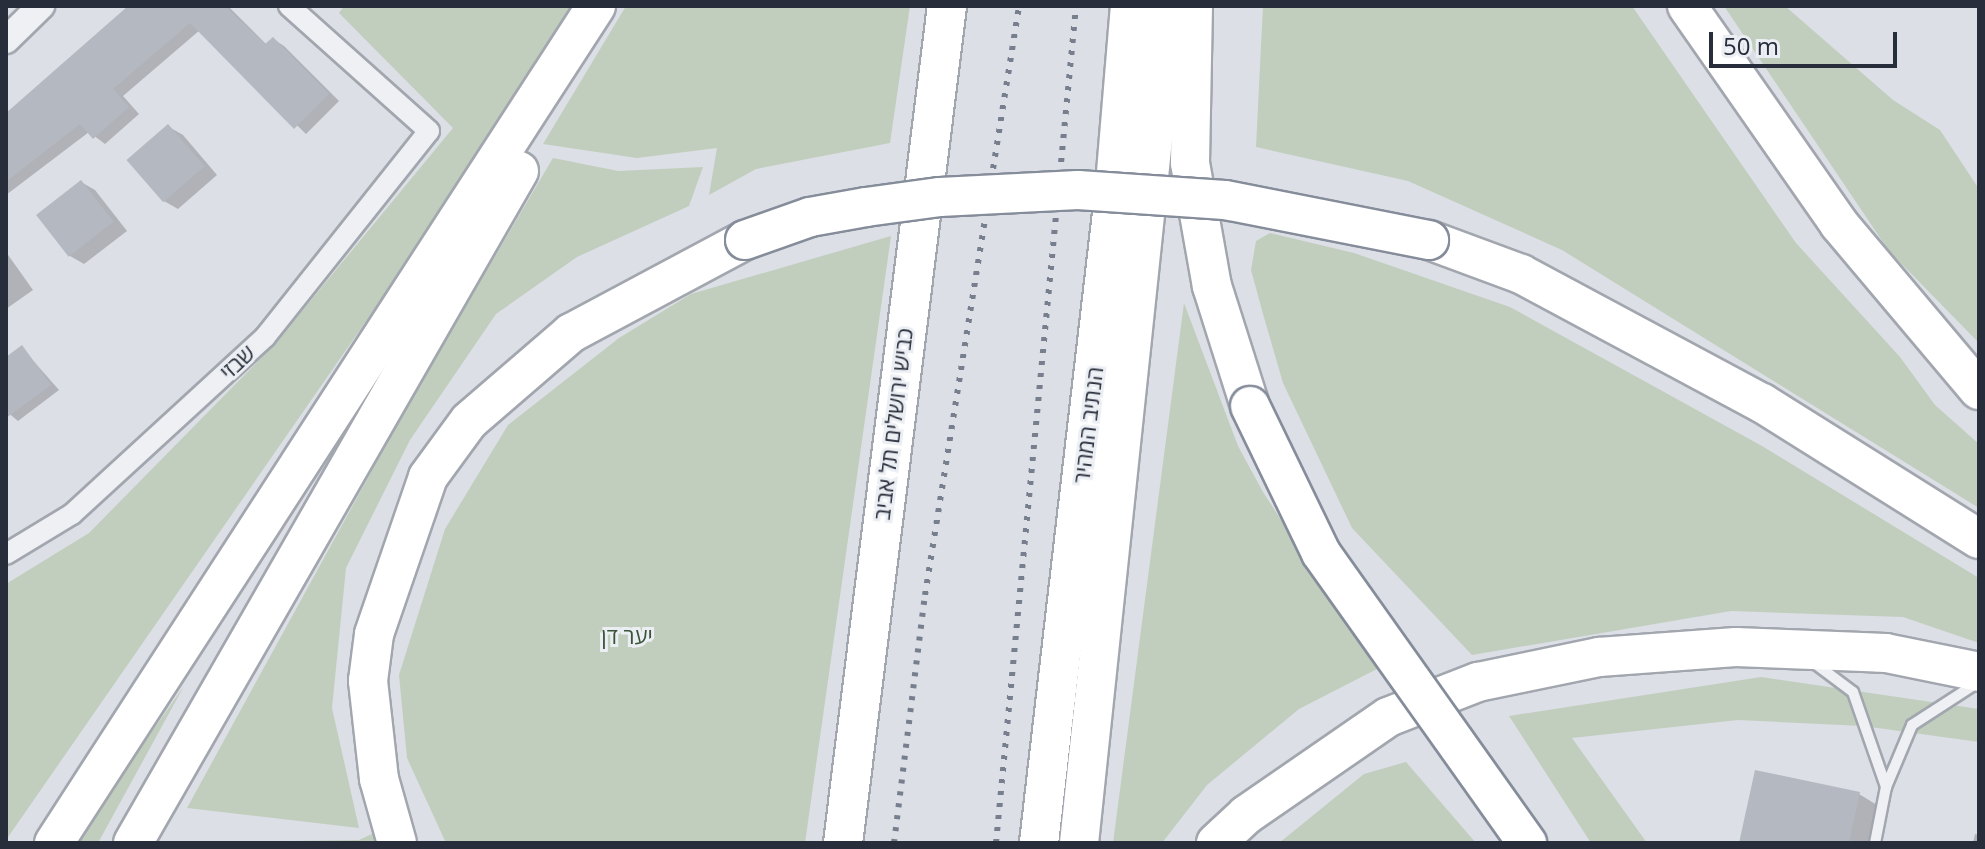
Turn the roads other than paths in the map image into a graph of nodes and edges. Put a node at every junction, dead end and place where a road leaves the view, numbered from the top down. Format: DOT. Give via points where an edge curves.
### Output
graph roads {
  1 [pos="41,6"];
  2 [pos="289,6"];
  3 [pos="596,6"];
  4 [pos="614,6"];
  5 [pos="947,6"];
  6 [pos="1130,6"];
  7 [pos="1167,6"];
  8 [pos="1193,6"];
  9 [pos="1687,6"];
  10 [pos="6,40"];
  11 [pos="1979,390"];
  12 [pos="263,526"];
  13 [pos="1979,539"];
  14 [pos="6,554"];
  15 [pos="1770,648"];
  16 [pos="1979,672"];
  17 [pos="1979,682"];
  18 [pos="1886,787"];
  19 [pos="28,843"];
  20 [pos="54,843"];
  21 [pos="133,843"];
  22 [pos="397,843"];
  23 [pos="843,843"];
  24 [pos="1039,843"];
  25 [pos="1079,843"];
  26 [pos="1216,843"];
  27 [pos="1527,843"];
  28 [pos="1875,843"];
  1 -- 10 [label="street"];
  2 -- 14 [label="street, שבזי" via="429,131 265,337 72,514"];
  3 -- 12 [label="highway"];
  4 -- 21 [label="highway"];
  5 -- 23 [label="highway, כביש ירושלים תל אביב"];
  6 -- 24 [label="highway, הנתיב המהיר" via="1114,196"];
  7 -- 25 [label="highway"];
  8 -- 27 [label="highway, bridge" via="1190,163 1212,286 1250,406 1321,553"];
  9 -- 11 [label="highway" via="1839,224"];
  12 -- 19 [label="highway"];
  12 -- 20 [label="highway"];
  13 -- 22 [label="highway, bridge" via="1749,395 1521,274 1429,240 1225,200 1078,190 940,197 810,217 745,240 571,333 469,421 428,477 374,634 368,681 379,779"];
  15 -- 16 [label="highway" via="1886,653"];
  15 -- 18 [label="lane" via="1830,670 1853,692"];
  15 -- 26 [label="highway" via="1599,657 1478,682 1422,701 1328,756"];
  17 -- 18 [label="lane" via="1912,725"];
  18 -- 28 [label="lane"];
}
